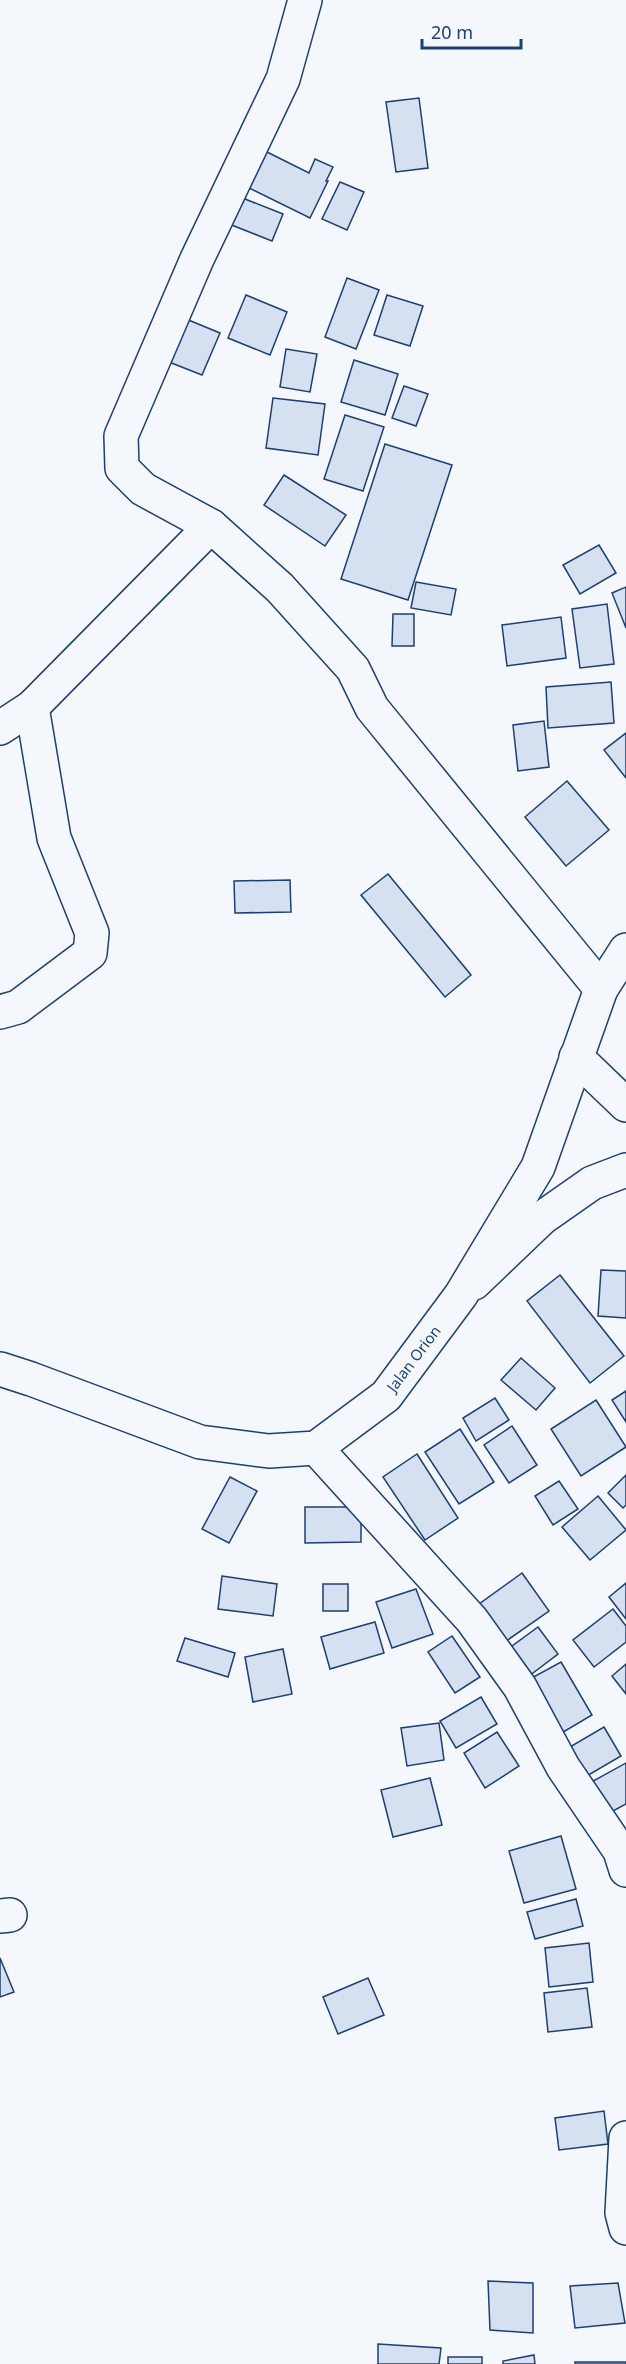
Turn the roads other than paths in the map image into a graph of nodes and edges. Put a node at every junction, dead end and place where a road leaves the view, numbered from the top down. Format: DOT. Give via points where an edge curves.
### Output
graph roads {
  1 [pos="305,0"];
  2 [pos="211,526"];
  3 [pos="32,707"];
  4 [pos="0,728"];
  5 [pos="626,950"];
  6 [pos="601,989"];
  7 [pos="0,1012"];
  8 [pos="576,1056"];
  9 [pos="626,1105"];
  10 [pos="626,1170"];
  11 [pos="461,1294"];
  12 [pos="0,1369"];
  13 [pos="316,1448"];
  14 [pos="626,1870"];
  15 [pos="626,2138"];
  16 [pos="626,2228"];
  1 -- 2 [label="main road" via="283,79 197,259 121,436 122,468 143,489"];
  2 -- 3 [label="main road"];
  2 -- 6 [label="main road" via="280,588 353,669 372,708"];
  3 -- 4 [label="main road"];
  3 -- 7 [label="main road" via="54,838 92,933 90,953 18,1007"];
  5 -- 6 [label="main road, Jalan Orion"];
  6 -- 8 [label="main road, Jalan Orion"];
  8 -- 9 [label="main road"];
  8 -- 11 [label="main road, Jalan Orion" via="538,1167"];
  10 -- 11 [label="main road" via="592,1184 542,1218"];
  11 -- 13 [label="main road, Jalan Orion" via="386,1396"];
  12 -- 13 [label="main road" via="200,1442 269,1451"];
  13 -- 14 [label="main road" via="472,1620 520,1687 563,1767 620,1851"];
  15 -- 16 [label="main road" via="622,2213"];
}
